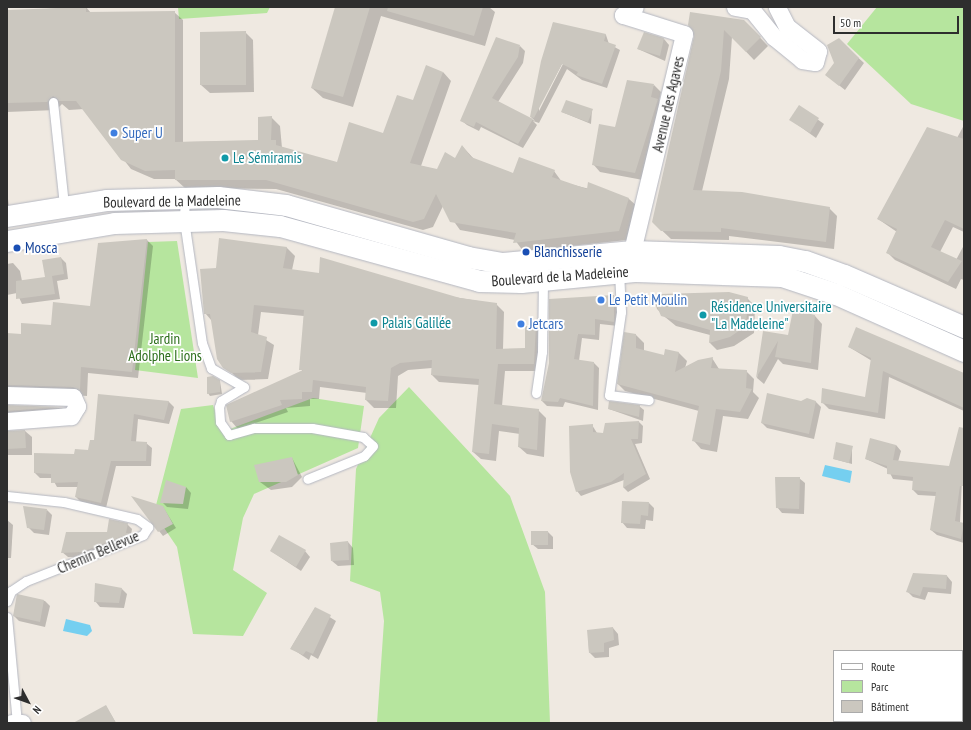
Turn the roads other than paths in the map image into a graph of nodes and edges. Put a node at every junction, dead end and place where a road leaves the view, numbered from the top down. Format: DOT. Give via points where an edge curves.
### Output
graph roads {
  1 [pos="635,7"];
  2 [pos="734,7"];
  3 [pos="777,7"];
  4 [pos="53,102"];
  5 [pos="185,198"];
  6 [pos="64,205"];
  7 [pos="7,216"];
  8 [pos="184,220"];
  9 [pos="7,241"];
  10 [pos="440,250"];
  11 [pos="632,251"];
  12 [pos="433,271"];
  13 [pos="619,272"];
  14 [pos="543,280"];
  15 [pos="964,327"];
  16 [pos="964,351"];
  17 [pos="536,393"];
  18 [pos="7,395"];
  19 [pos="649,400"];
  20 [pos="7,421"];
  21 [pos="307,479"];
  22 [pos="7,496"];
  23 [pos="7,601"];
  24 [pos="7,617"];
  25 [pos="17,723"];
  1 -- 11 [label="street, Avenue des Agaves" via="623,15 684,34"];
  2 -- 3 [label="street" via="752,10 774,37 802,60 815,62 818,51 787,27"];
  4 -- 6 [label="lane"];
  5 -- 6 [label="street, Boulevard de la Madeleine"];
  5 -- 8 [label="lane"];
  5 -- 10 [label="street, Boulevard de la Madeleine" via="218,197 286,206"];
  6 -- 7 [label="street, Boulevard de la Madeleine"];
  8 -- 9 [label="street, Boulevard de la Madeleine" via="114,223"];
  8 -- 12 [label="street, Boulevard de la Madeleine" via="280,226"];
  8 -- 21 [label="lane" via="202,343 211,368 244,387 222,401 219,408 220,422 229,435 254,428 312,428 363,437 373,446 364,456"];
  10 -- 11 [label="street, Boulevard de la Madeleine" via="503,263"];
  10 -- 12 [label="lane"];
  11 -- 15 [label="street, Boulevard de la Madeleine" via="753,254 805,260"];
  12 -- 14 [label="street, Boulevard de la Madeleine" via="479,281"];
  13 -- 14 [label="street, Boulevard de la Madeleine"];
  13 -- 16 [label="street, Boulevard de la Madeleine" via="782,276 836,294"];
  13 -- 19 [label="lane" via="621,312 609,395"];
  14 -- 17 [label="lane" via="542,352"];
  18 -- 20 [label="street" via="73,397 77,406 71,416"];
  22 -- 23 [label="lane, Chemin Bellevue" via="64,502 137,519 148,527 144,535 26,581 11,591"];
  24 -- 25 [label="lane"];
}
